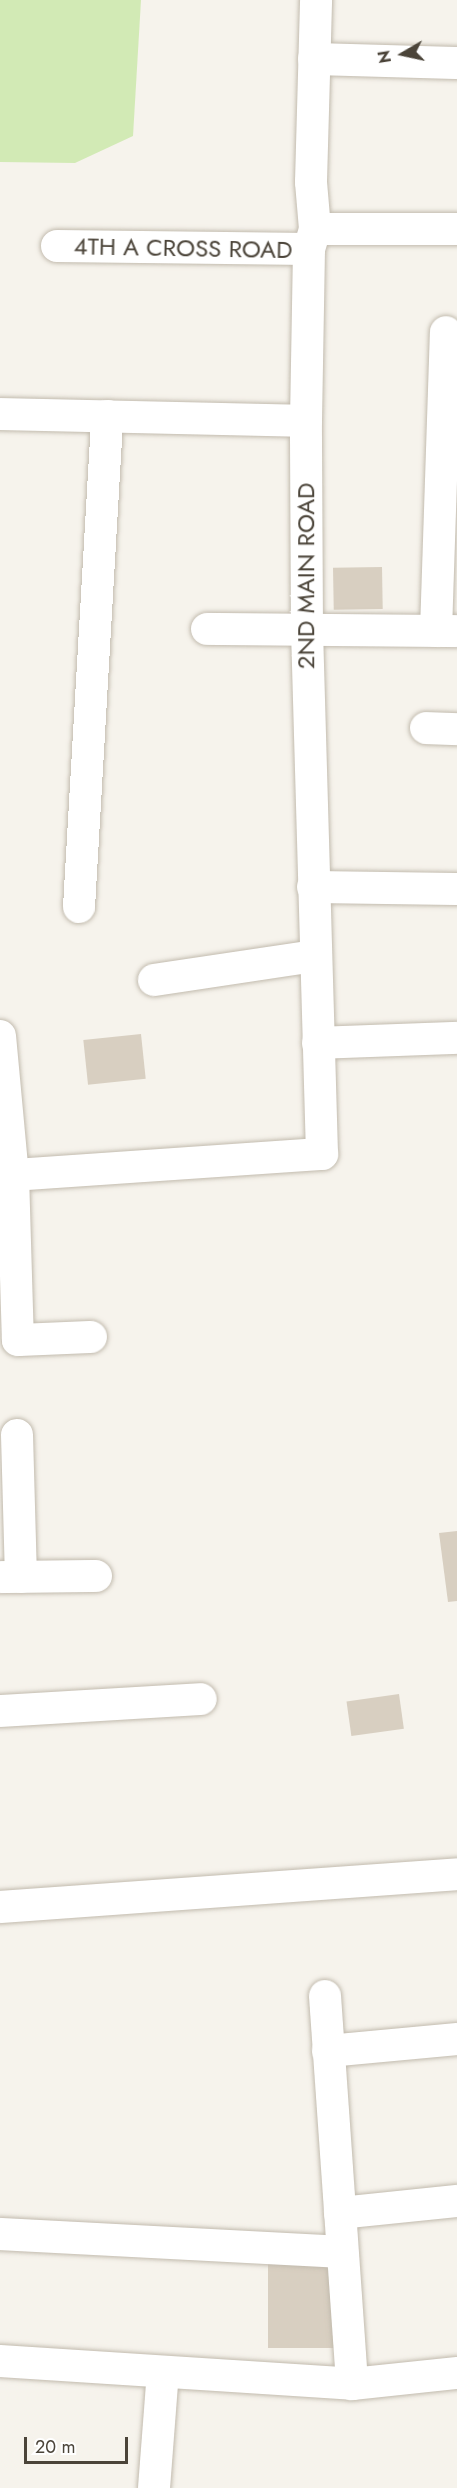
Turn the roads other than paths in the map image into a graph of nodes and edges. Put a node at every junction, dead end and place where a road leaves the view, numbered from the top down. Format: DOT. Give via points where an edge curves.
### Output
graph roads {
  1 [pos="315,0"];
  2 [pos="314,59"];
  3 [pos="457,63"];
  4 [pos="457,229"];
  5 [pos="312,239"];
  6 [pos="57,246"];
  7 [pos="446,332"];
  8 [pos="0,414"];
  9 [pos="107,416"];
  10 [pos="306,421"];
  11 [pos="207,629"];
  12 [pos="307,630"];
  13 [pos="447,631"];
  14 [pos="426,729"];
  15 [pos="457,729"];
  16 [pos="313,887"];
  17 [pos="457,889"];
  18 [pos="79,907"];
  19 [pos="315,956"];
  20 [pos="154,980"];
  21 [pos="0,1036"];
  22 [pos="457,1038"];
  23 [pos="318,1043"];
  24 [pos="13,1175"];
  25 [pos="91,1337"];
  26 [pos="17,1436"];
  27 [pos="96,1576"];
  28 [pos="10,1577"];
  29 [pos="201,1699"];
  30 [pos="0,1711"];
  31 [pos="457,1874"];
  32 [pos="0,1908"];
  33 [pos="325,1996"];
  34 [pos="457,2039"];
  35 [pos="328,2051"];
  36 [pos="457,2201"];
  37 [pos="340,2213"];
  38 [pos="0,2234"];
  39 [pos="342,2252"];
  40 [pos="0,2361"];
  41 [pos="163,2372"];
  42 [pos="457,2373"];
  43 [pos="352,2384"];
  44 [pos="154,2488"];
  1 -- 2 [label="street, 2ND MAIN ROAD"];
  2 -- 3 [label="street"];
  2 -- 5 [label="street, 2ND MAIN ROAD"];
  4 -- 5 [label="street, 4TH A CROSS ROAD"];
  5 -- 6 [label="street, 4TH A CROSS ROAD"];
  5 -- 10 [label="street, 2ND MAIN ROAD"];
  7 -- 13 [label="street"];
  8 -- 9 [label="street"];
  9 -- 10 [label="street"];
  9 -- 18 [label="street"];
  10 -- 12 [label="street, 2ND MAIN ROAD"];
  11 -- 12 [label="street"];
  12 -- 13 [label="street"];
  12 -- 16 [label="street, 2ND MAIN ROAD"];
  14 -- 15 [label="street"];
  16 -- 17 [label="street"];
  16 -- 19 [label="street, 2ND MAIN ROAD"];
  19 -- 20 [label="street"];
  19 -- 23 [label="street, 2ND MAIN ROAD"];
  21 -- 24 [label="street"];
  22 -- 23 [label="street"];
  23 -- 24 [label="street, 2ND MAIN ROAD" via="322,1154"];
  24 -- 25 [label="street" via="18,1340"];
  26 -- 28 [label="street"];
  27 -- 28 [label="street"];
  29 -- 30 [label="street"];
  31 -- 32 [label="street"];
  33 -- 35 [label="street"];
  34 -- 35 [label="street"];
  35 -- 37 [label="street"];
  36 -- 37 [label="street"];
  37 -- 39 [label="street"];
  38 -- 39 [label="street"];
  39 -- 43 [label="street"];
  40 -- 41 [label="street"];
  41 -- 43 [label="street"];
  41 -- 44 [label="street"];
  42 -- 43 [label="street"];
}
